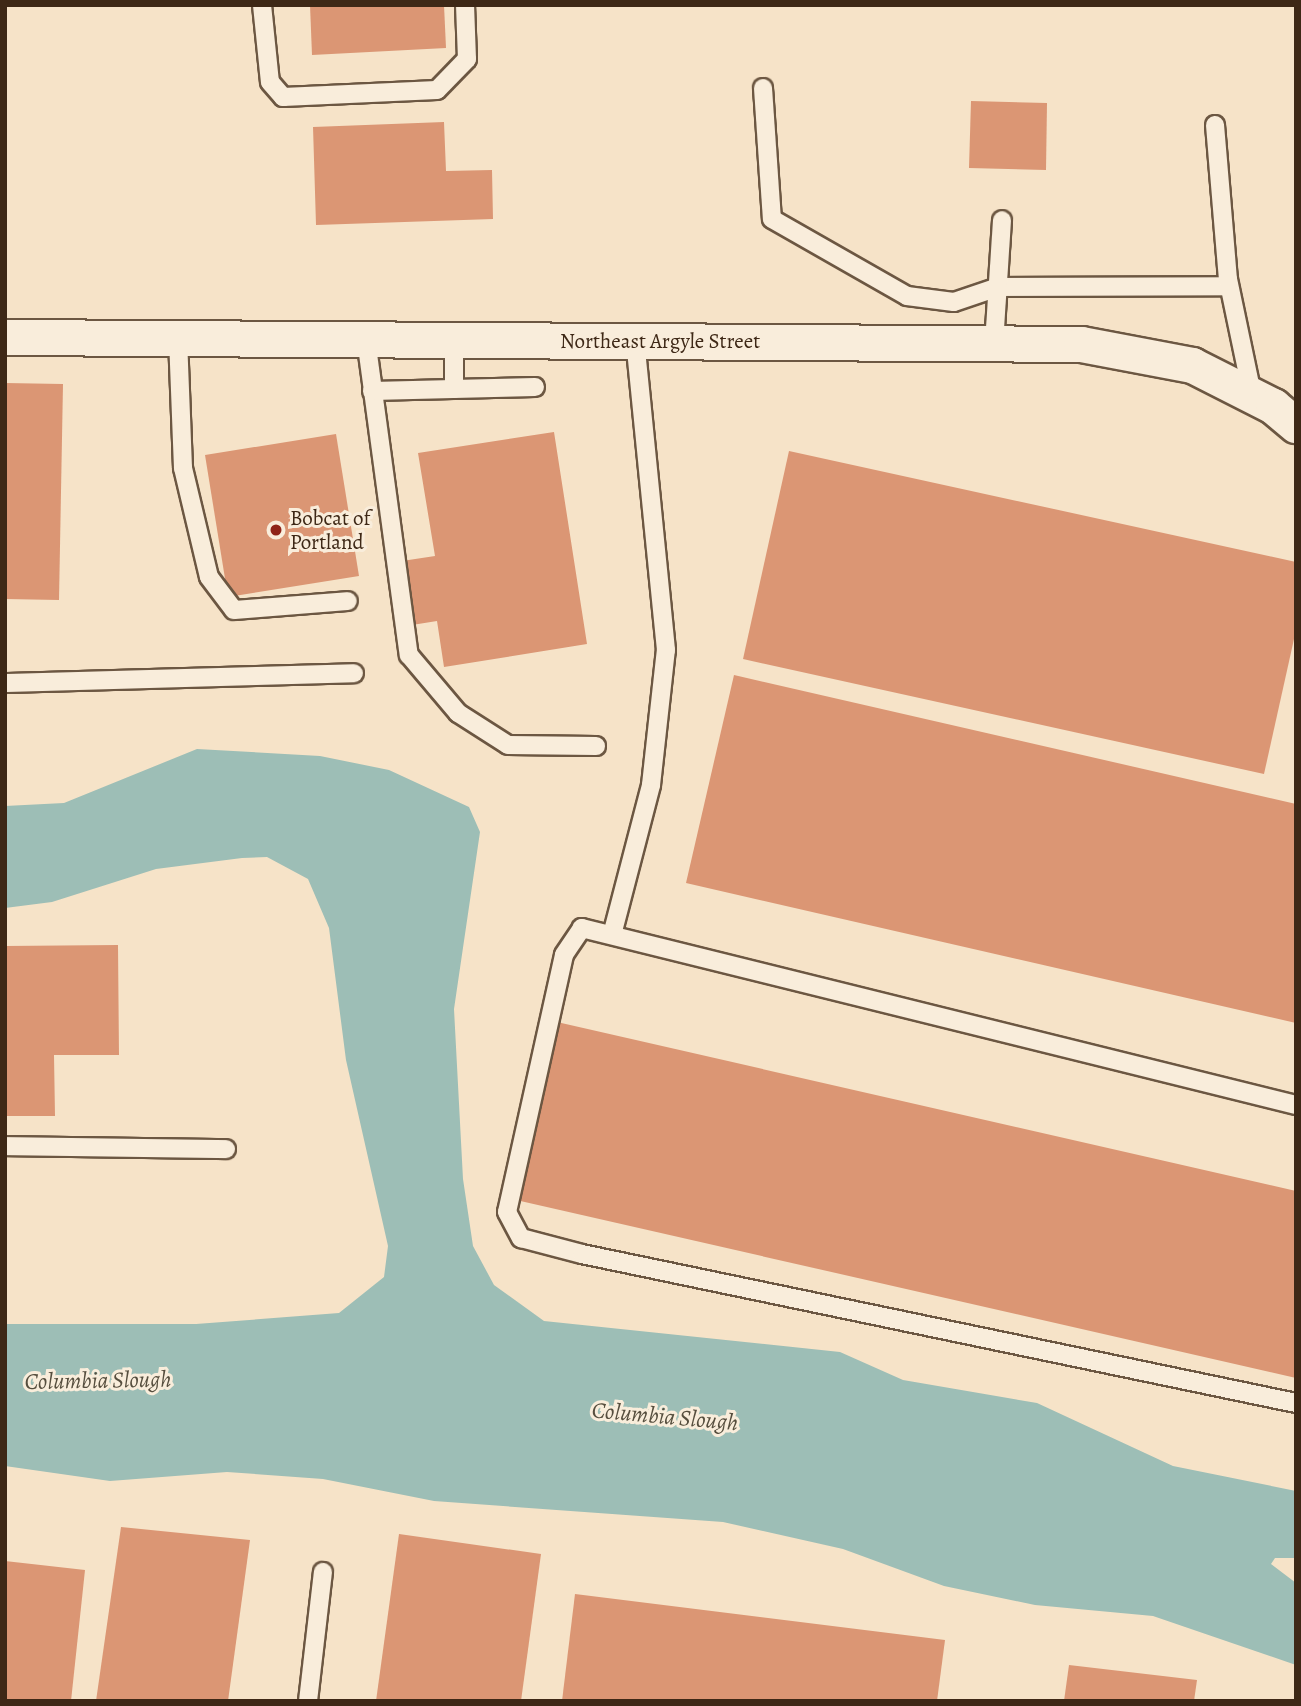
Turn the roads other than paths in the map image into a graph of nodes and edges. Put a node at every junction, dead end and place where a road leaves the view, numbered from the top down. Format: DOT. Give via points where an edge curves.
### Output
graph roads {
  1 [pos="262,5"];
  2 [pos="466,5"];
  3 [pos="764,88"];
  4 [pos="1215,125"];
  5 [pos="1002,220"];
  6 [pos="1229,286"];
  7 [pos="998,287"];
  8 [pos="5,337"];
  9 [pos="178,338"];
  10 [pos="366,339"];
  11 [pos="454,340"];
  12 [pos="635,341"];
  13 [pos="995,344"];
  14 [pos="535,387"];
  15 [pos="454,389"];
  16 [pos="372,391"];
  17 [pos="1252,394"];
  18 [pos="1296,425"];
  19 [pos="348,601"];
  20 [pos="354,673"];
  21 [pos="5,683"];
  22 [pos="596,746"];
  23 [pos="612,935"];
  24 [pos="1296,1105"];
  25 [pos="5,1146"];
  26 [pos="226,1149"];
  27 [pos="1296,1403"];
  28 [pos="323,1572"];
  29 [pos="308,1701"];
  1 -- 2 [label="lane" via="270,82 284,97 437,90 467,59"];
  3 -- 7 [label="lane" via="772,219 907,296 954,303"];
  4 -- 6 [label="lane"];
  5 -- 7 [label="lane"];
  6 -- 7 [label="lane"];
  6 -- 17 [label="lane"];
  7 -- 13 [label="lane"];
  8 -- 9 [label="street, Northeast Argyle Street"];
  9 -- 10 [label="street, Northeast Argyle Street"];
  9 -- 19 [label="lane" via="183,468 209,577 234,610"];
  10 -- 11 [label="street, Northeast Argyle Street"];
  10 -- 16 [label="lane"];
  11 -- 12 [label="street, Northeast Argyle Street"];
  11 -- 15 [label="lane"];
  12 -- 13 [label="street, Northeast Argyle Street"];
  12 -- 23 [label="lane" via="666,650 651,785"];
  13 -- 17 [label="street, Northeast Argyle Street" via="1144,352 1192,365"];
  14 -- 15 [label="lane"];
  15 -- 16 [label="lane"];
  16 -- 22 [label="lane" via="409,656 458,713 508,745"];
  17 -- 18 [label="street, Northeast Argyle Street"];
  20 -- 21 [label="lane"];
  23 -- 24 [label="lane"];
  23 -- 27 [label="lane" via="582,928 564,955 507,1212 521,1238"];
  25 -- 26 [label="lane"];
  28 -- 29 [label="lane"];
}
